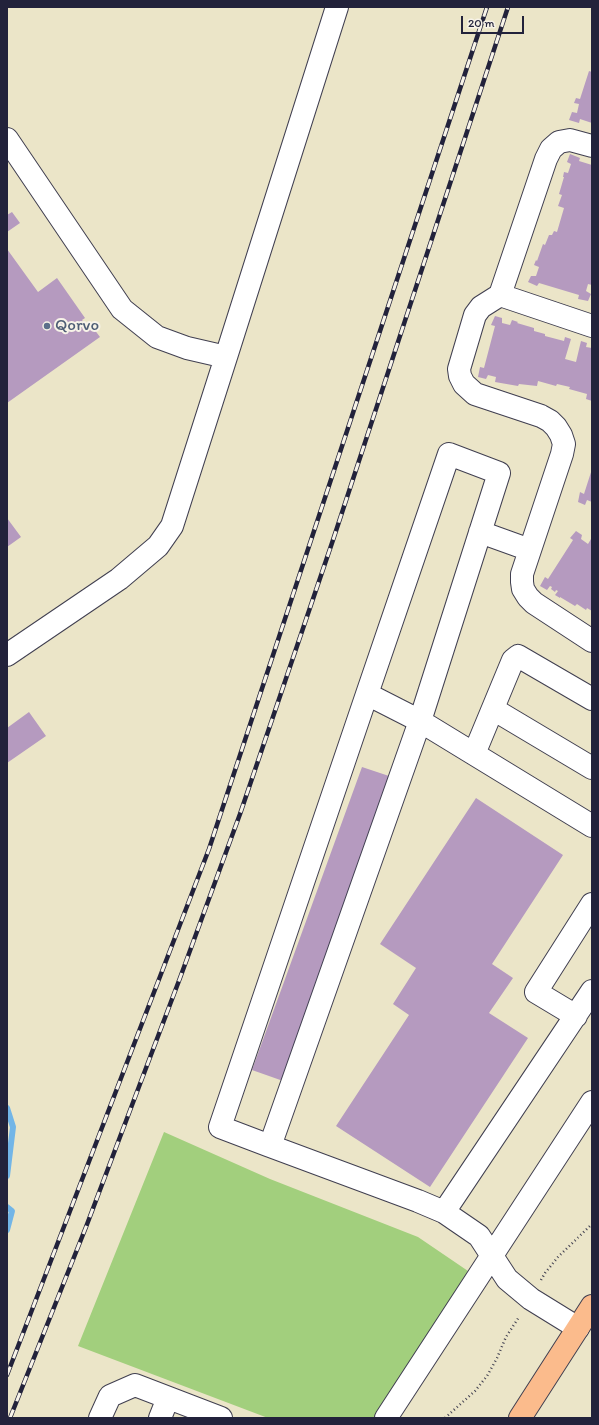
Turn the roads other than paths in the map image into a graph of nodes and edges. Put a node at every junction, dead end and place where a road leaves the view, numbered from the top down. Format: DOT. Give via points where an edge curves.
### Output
graph roads {
  1 [pos="337,7"];
  2 [pos="7,139"];
  3 [pos="592,146"];
  4 [pos="500,295"];
  5 [pos="592,326"];
  6 [pos="226,357"];
  7 [pos="480,532"];
  8 [pos="530,550"];
  9 [pos="592,641"];
  10 [pos="7,655"];
  11 [pos="367,694"];
  12 [pos="592,699"];
  13 [pos="493,709"];
  14 [pos="420,720"];
  15 [pos="474,754"];
  16 [pos="592,768"];
  17 [pos="592,826"];
  18 [pos="592,904"];
  19 [pos="592,991"];
  20 [pos="576,1016"];
  21 [pos="592,1102"];
  22 [pos="270,1146"];
  23 [pos="444,1212"];
  24 [pos="492,1256"];
  25 [pos="592,1306"];
  26 [pos="578,1328"];
  27 [pos="168,1398"];
  28 [pos="100,1418"];
  29 [pos="160,1418"];
  30 [pos="221,1418"];
  31 [pos="386,1418"];
  32 [pos="520,1418"];
  1 -- 6 [label="lane"];
  2 -- 6 [label="lane" via="122,309 157,337 187,348"];
  3 -- 4 [label="lane" via="570,140 558,142 551,149"];
  4 -- 5 [label="lane"];
  4 -- 8 [label="lane" via="481,307 475,315 459,369 464,384 475,394 541,416 550,421 561,435 564,444 562,454"];
  6 -- 10 [label="lane" via="172,526 158,546 119,579"];
  7 -- 8 [label="lane"];
  7 -- 11 [label="lane" via="499,473 449,454"];
  7 -- 14 [label="lane"];
  8 -- 9 [label="lane" via="522,574 523,589 528,597"];
  11 -- 14 [label="lane"];
  11 -- 22 [label="lane" via="220,1127"];
  12 -- 13 [label="lane" via="518,656 513,660"];
  13 -- 15 [label="lane"];
  13 -- 16 [label="lane"];
  14 -- 15 [label="lane"];
  14 -- 22 [label="lane"];
  15 -- 17 [label="lane"];
  18 -- 20 [label="lane" via="536,992"];
  19 -- 20 [label="lane"];
  20 -- 23 [label="lane"];
  21 -- 24 [label="lane"];
  22 -- 23 [label="lane"];
  23 -- 24 [label="lane" via="479,1236"];
  24 -- 26 [label="lane" via="507,1279 531,1299"];
  24 -- 31 [label="lane"];
  25 -- 26 [label="main road"];
  26 -- 32 [label="main road"];
  27 -- 28 [label="lane" via="135,1385 110,1396"];
  27 -- 29 [label="lane"];
  27 -- 30 [label="lane"];
}
